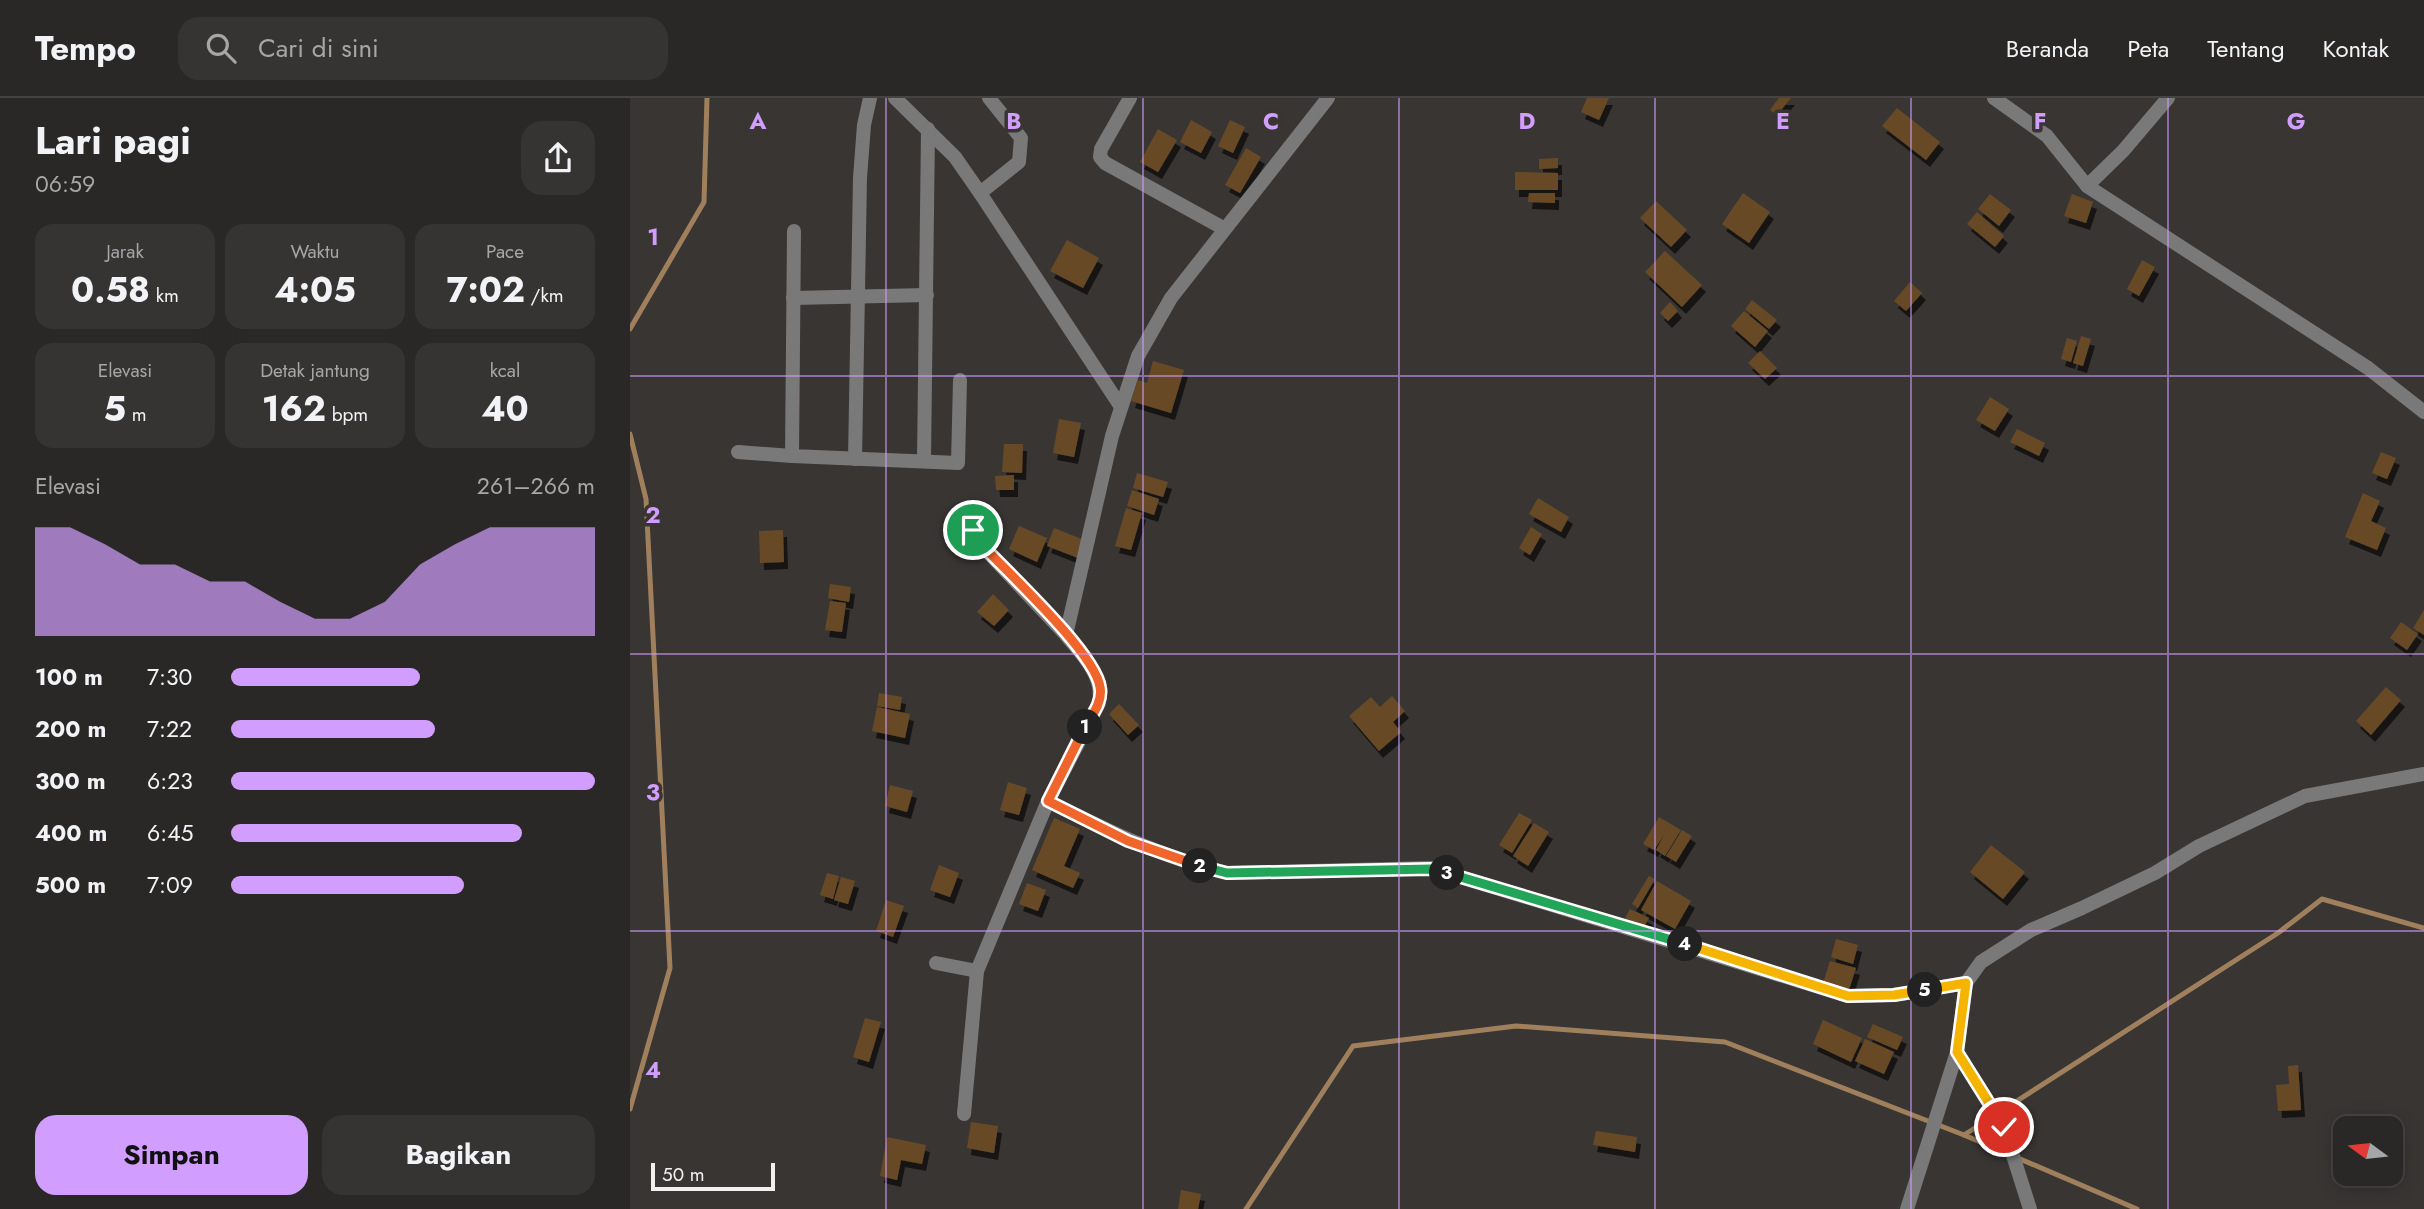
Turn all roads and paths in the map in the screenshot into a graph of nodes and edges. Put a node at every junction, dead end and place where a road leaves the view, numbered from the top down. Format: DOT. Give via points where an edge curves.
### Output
graph roads {
  1 [pos="870,98"];
  2 [pos="895,98"];
  3 [pos="989,98"];
  4 [pos="1130,98"];
  5 [pos="1328,98"];
  6 [pos="1994,98"];
  7 [pos="2168,98"];
  8 [pos="928,129"];
  9 [pos="2087,186"];
  10 [pos="980,193"];
  11 [pos="1223,228"];
  12 [pos="794,231"];
  13 [pos="927,295"];
  14 [pos="793,298"];
  15 [pos="858,298"];
  16 [pos="961,380"];
  17 [pos="1121,408"];
  18 [pos="2424,412"];
  19 [pos="738,452"];
  20 [pos="792,456"];
  21 [pos="855,459"];
  22 [pos="924,461"];
  23 [pos="968,512"];
  24 [pos="1066,635"];
  25 [pos="2424,774"];
  26 [pos="1048,801"];
  27 [pos="936,963"];
  28 [pos="977,971"];
  29 [pos="1966,983"];
  30 [pos="1957,1052"];
  31 [pos="964,1114"];
  32 [pos="1907,1209"];
  33 [pos="2030,1209"];
  1 -- 15 [label="street" via="860,178"];
  2 -- 8 [label="street"];
  3 -- 10 [label="street" via="1021,138 1019,162"];
  4 -- 11 [label="street" via="1100,157"];
  5 -- 11 [label="street"];
  6 -- 9 [label="street" via="2047,136"];
  7 -- 9 [label="street"];
  8 -- 10 [label="street"];
  8 -- 13 [label="street"];
  9 -- 18 [label="street" via="2368,368"];
  10 -- 17 [label="street"];
  11 -- 17 [label="street" via="1171,298 1138,356"];
  12 -- 14 [label="street"];
  13 -- 15 [label="street"];
  13 -- 22 [label="street"];
  14 -- 15 [label="street"];
  14 -- 20 [label="street"];
  15 -- 21 [label="street"];
  16 -- 22 [label="street" via="958,463"];
  17 -- 24 [label="street"];
  19 -- 20 [label="street"];
  20 -- 21 [label="street"];
  21 -- 22 [label="street"];
  23 -- 24 [label="street" via="982,545"];
  24 -- 26 [label="street" via="1097,675 1101,690 1099,703"];
  25 -- 29 [label="street" via="2305,796 2031,930 1980,962"];
  26 -- 28 [label="street"];
  26 -- 29 [label="street" via="1128,841 1227,873 1431,869 1848,996 1894,995"];
  27 -- 28 [label="street"];
  28 -- 31 [label="street"];
  29 -- 30 [label="street"];
  30 -- 32 [label="street"];
  30 -- 33 [label="street" via="1999,1118"];
}
